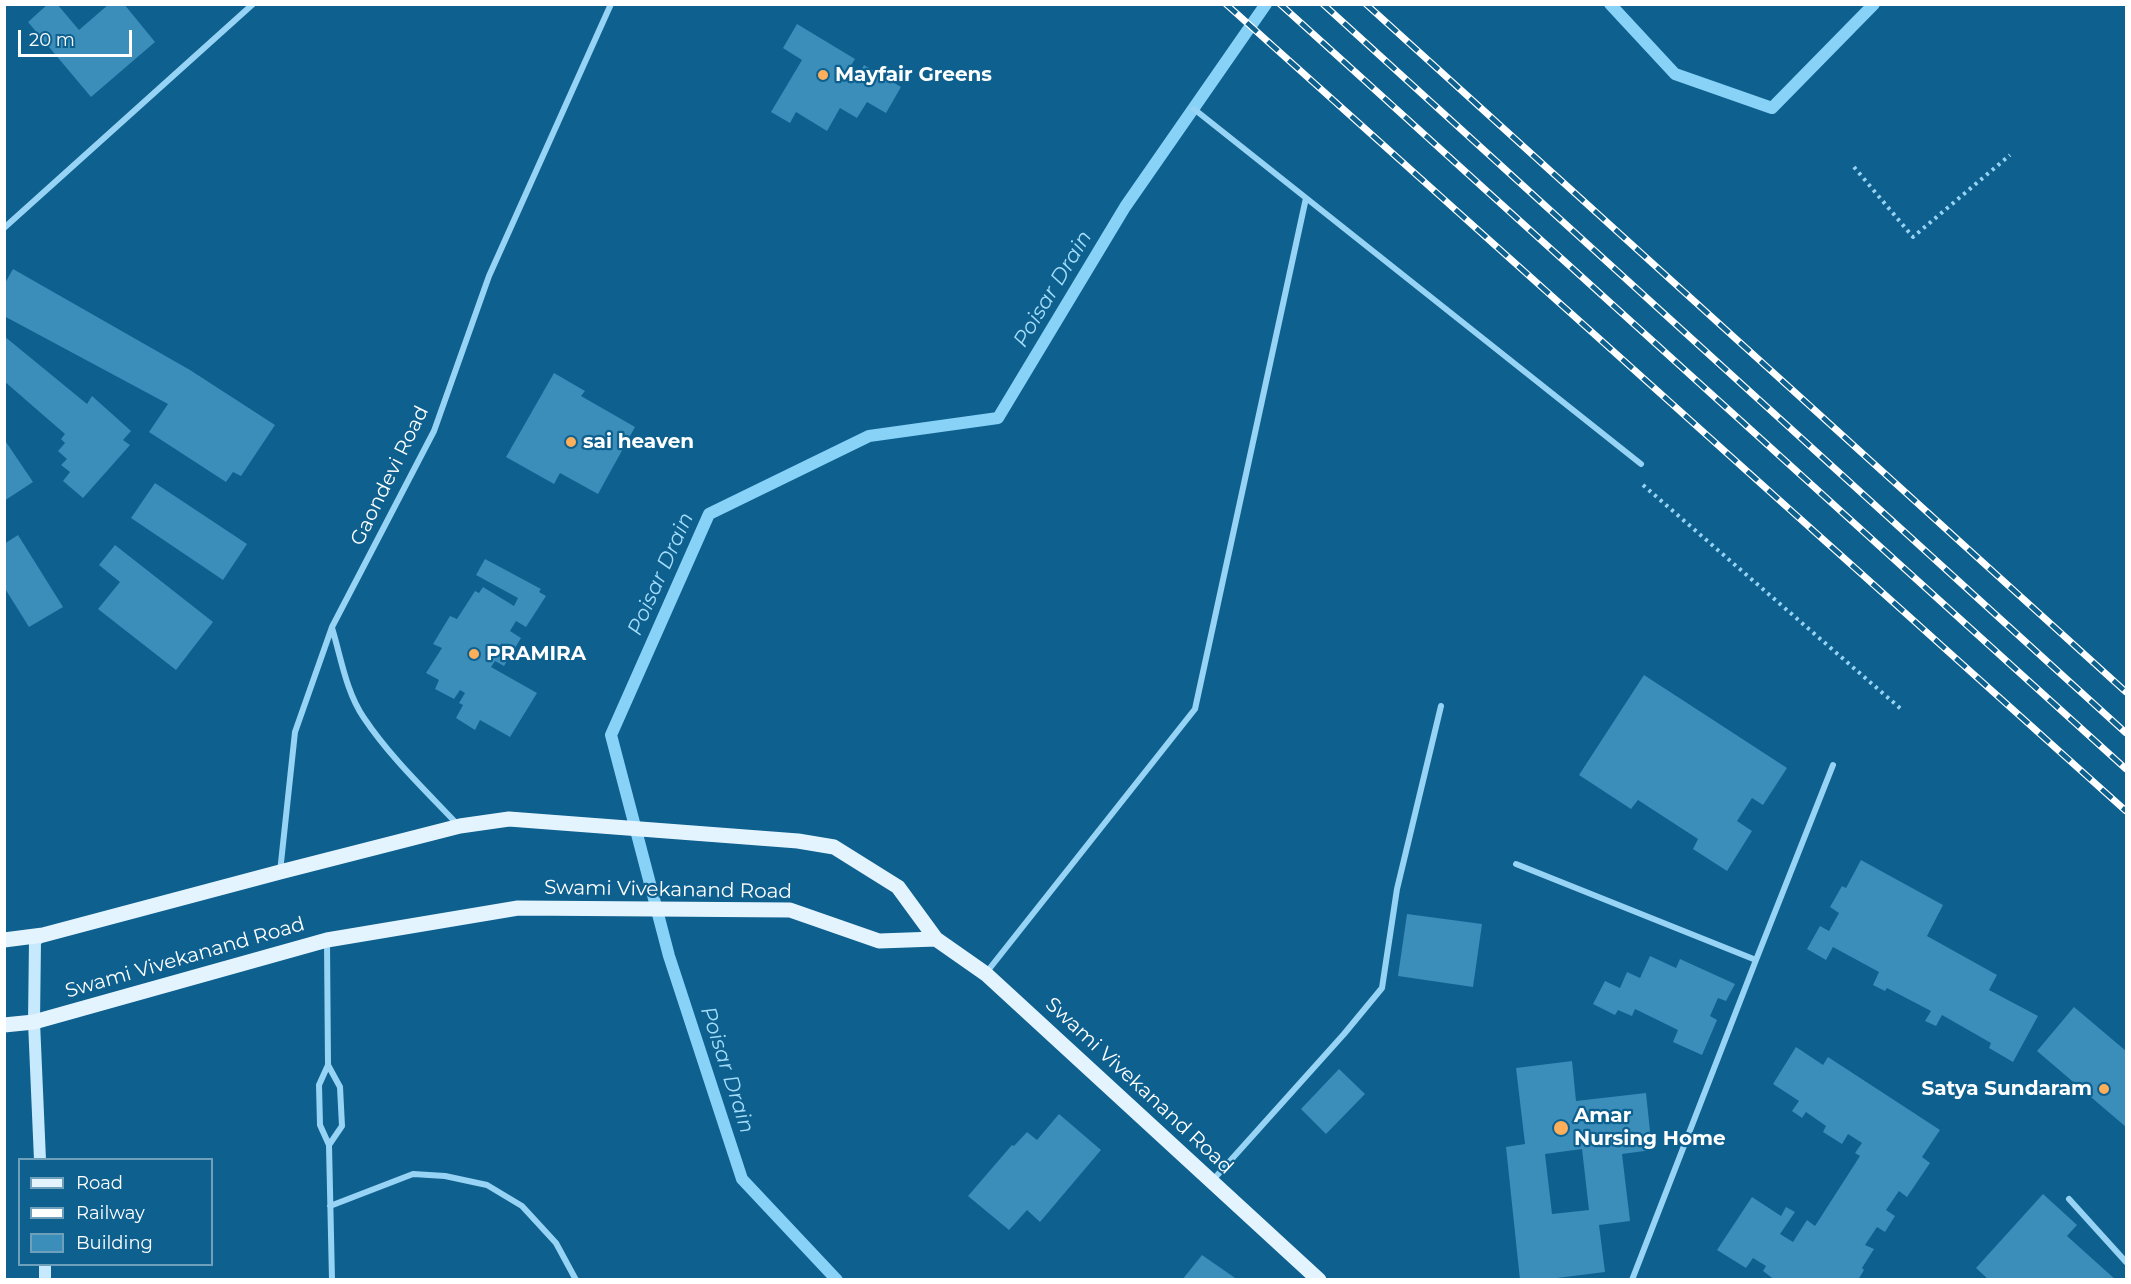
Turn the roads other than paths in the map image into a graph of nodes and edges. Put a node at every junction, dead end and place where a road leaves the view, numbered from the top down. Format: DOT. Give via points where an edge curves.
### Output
graph roads {
  1 [pos="253,4"];
  2 [pos="611,4"];
  3 [pos="1194,109"];
  4 [pos="1306,198"];
  5 [pos="4,228"];
  6 [pos="1641,464"];
  7 [pos="332,627"];
  8 [pos="1441,706"];
  9 [pos="1833,765"];
  10 [pos="460,826"];
  11 [pos="1516,864"];
  12 [pos="280,872"];
  13 [pos="43,935"];
  14 [pos="936,939"];
  15 [pos="4,940"];
  16 [pos="327,940"];
  17 [pos="1756,960"];
  18 [pos="986,974"];
  19 [pos="34,1022"];
  20 [pos="4,1025"];
  21 [pos="328,1065"];
  22 [pos="329,1145"];
  23 [pos="40,1158"];
  24 [pos="1212,1181"];
  25 [pos="2069,1199"];
  26 [pos="330,1206"];
  27 [pos="2127,1262"];
  28 [pos="332,1280"];
  29 [pos="576,1280"];
  30 [pos="1319,1280"];
  31 [pos="1632,1280"];
  1 -- 5 [label="street"];
  2 -- 7 [label="street, Gaondevi Road" via="489,276 434,431"];
  3 -- 4 [label="street"];
  4 -- 6 [label="street"];
  4 -- 18 [label="street" via="1195,709"];
  7 -- 10 [label="street" via="347,681 363,717"];
  7 -- 12 [label="street, Gaondevi Road" via="295,732"];
  8 -- 24 [label="street" via="1397,889 1382,988"];
  9 -- 17 [label="street"];
  10 -- 12 [label="main road"];
  10 -- 14 [label="main road" via="508,819 834,847 898,887"];
  11 -- 17 [label="street"];
  12 -- 13 [label="main road"];
  13 -- 15 [label="main road"];
  13 -- 19 [label="main road" via="35,941"];
  14 -- 16 [label="main road, Swami Vivekanand Road" via="879,941 790,910 518,908"];
  14 -- 18 [label="main road, Swami Vivekanand Road"];
  16 -- 19 [label="main road, Swami Vivekanand Road"];
  16 -- 21 [label="street"];
  17 -- 31 [label="street"];
  18 -- 24 [label="main road, Swami Vivekanand Road"];
  19 -- 20 [label="main road, Swami Vivekanand Road"];
  19 -- 23 [label="main road"];
  21 -- 22 [label="street" via="318,1085 320,1125"];
  21 -- 22 [label="street" via="340,1087 342,1126"];
  22 -- 26 [label="street"];
  24 -- 30 [label="main road, Swami Vivekanand Road"];
  25 -- 27 [label="street"];
  26 -- 28 [label="street"];
  26 -- 29 [label="street" via="414,1174 487,1185 522,1206 556,1243"];
}
